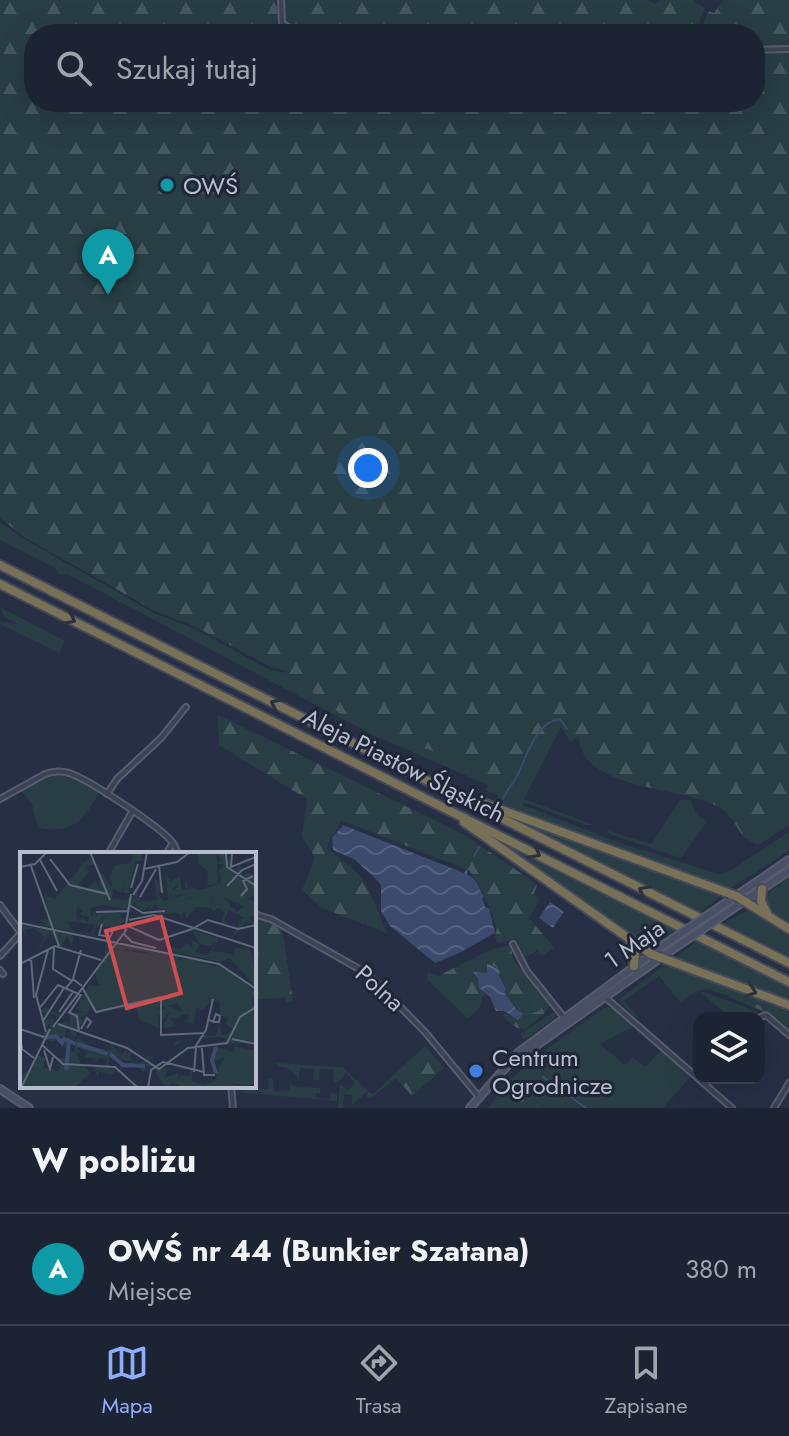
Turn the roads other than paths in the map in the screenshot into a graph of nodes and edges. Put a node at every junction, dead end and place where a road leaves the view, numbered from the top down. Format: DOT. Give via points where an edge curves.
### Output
graph roads {
  1 [pos="281,0"];
  2 [pos="284,24"];
  3 [pos="789,49"];
  4 [pos="765,50"];
  5 [pos="0,565"];
  6 [pos="0,584"];
  7 [pos="186,707"];
  8 [pos="445,790"];
  9 [pos="107,794"];
  10 [pos="1,797"];
  11 [pos="440,806"];
  12 [pos="132,812"];
  13 [pos="173,843"];
  14 [pos="109,852"];
  15 [pos="167,852"];
  16 [pos="177,852"];
  17 [pos="789,860"];
  18 [pos="789,871"];
  19 [pos="762,889"];
  20 [pos="741,898"];
  21 [pos="0,905"];
  22 [pos="256,915"];
  23 [pos="770,916"];
  24 [pos="789,929"];
  25 [pos="20,932"];
  26 [pos="20,934"];
  27 [pos="629,939"];
  28 [pos="513,944"];
  29 [pos="0,956"];
  30 [pos="655,956"];
  31 [pos="789,963"];
  32 [pos="634,966"];
  33 [pos="789,982"];
  34 [pos="605,997"];
  35 [pos="789,1005"];
  36 [pos="765,1015"];
  37 [pos="566,1020"];
  38 [pos="789,1035"];
  39 [pos="693,1071"];
  40 [pos="789,1083"];
  41 [pos="707,1084"];
  42 [pos="231,1088"];
  43 [pos="0,1089"];
  44 [pos="479,1097"];
  45 [pos="29,1108"];
  46 [pos="233,1108"];
  47 [pos="470,1108"];
  48 [pos="732,1108"];
  49 [pos="774,1108"];
  1 -- 2 [label="street"];
  3 -- 4 [label="street"];
  8 -- 5 [label="highway, Aleja Piastów Śląskich, one-way"];
  6 -- 11 [label="highway, Aleja Piastów Śląskich, one-way"];
  7 -- 9 [label="street"];
  8 -- 20 [label="highway"];
  31 -- 8 [label="highway, Aleja Piastów Śląskich, one-way"];
  9 -- 10 [label="street" via="69,773 52,771"];
  9 -- 12 [label="street"];
  11 -- 27 [label="highway"];
  11 -- 33 [label="highway, Aleja Piastów Śląskich, one-way"];
  12 -- 13 [label="street"];
  12 -- 14 [label="street"];
  13 -- 15 [label="street"];
  13 -- 16 [label="street"];
  17 -- 20 [label="main road, 1 Maja"];
  18 -- 19 [label="main road, 1 Maja"];
  19 -- 20 [label="main road, 1 Maja"];
  19 -- 23 [label="highway" via="761,901"];
  20 -- 23 [label="highway"];
  20 -- 30 [label="main road, 1 Maja, bridge" via="723,905"];
  20 -- 30 [label="main road, 1 Maja, bridge" via="670,951"];
  21 -- 25 [label="street"];
  22 -- 44 [label="street, Polna" via="368,974"];
  23 -- 24 [label="highway"];
  26 -- 29 [label="street"];
  27 -- 30 [label="highway"];
  27 -- 32 [label="highway"];
  28 -- 37 [label="street"];
  30 -- 32 [label="main road, 1 Maja"];
  30 -- 34 [label="main road, 1 Maja"];
  30 -- 35 [label="highway, one-way"];
  32 -- 37 [label="main road, 1 Maja"];
  34 -- 37 [label="main road, 1 Maja"];
  34 -- 39 [label="street"];
  36 -- 38 [label="street"];
  37 -- 44 [label="main road, 1 Maja" via="507,1066"];
  40 -- 49 [label="street"];
  41 -- 48 [label="street"];
  42 -- 46 [label="street"];
  43 -- 45 [label="main road"];
  44 -- 47 [label="main road, 1 Maja"];
}
